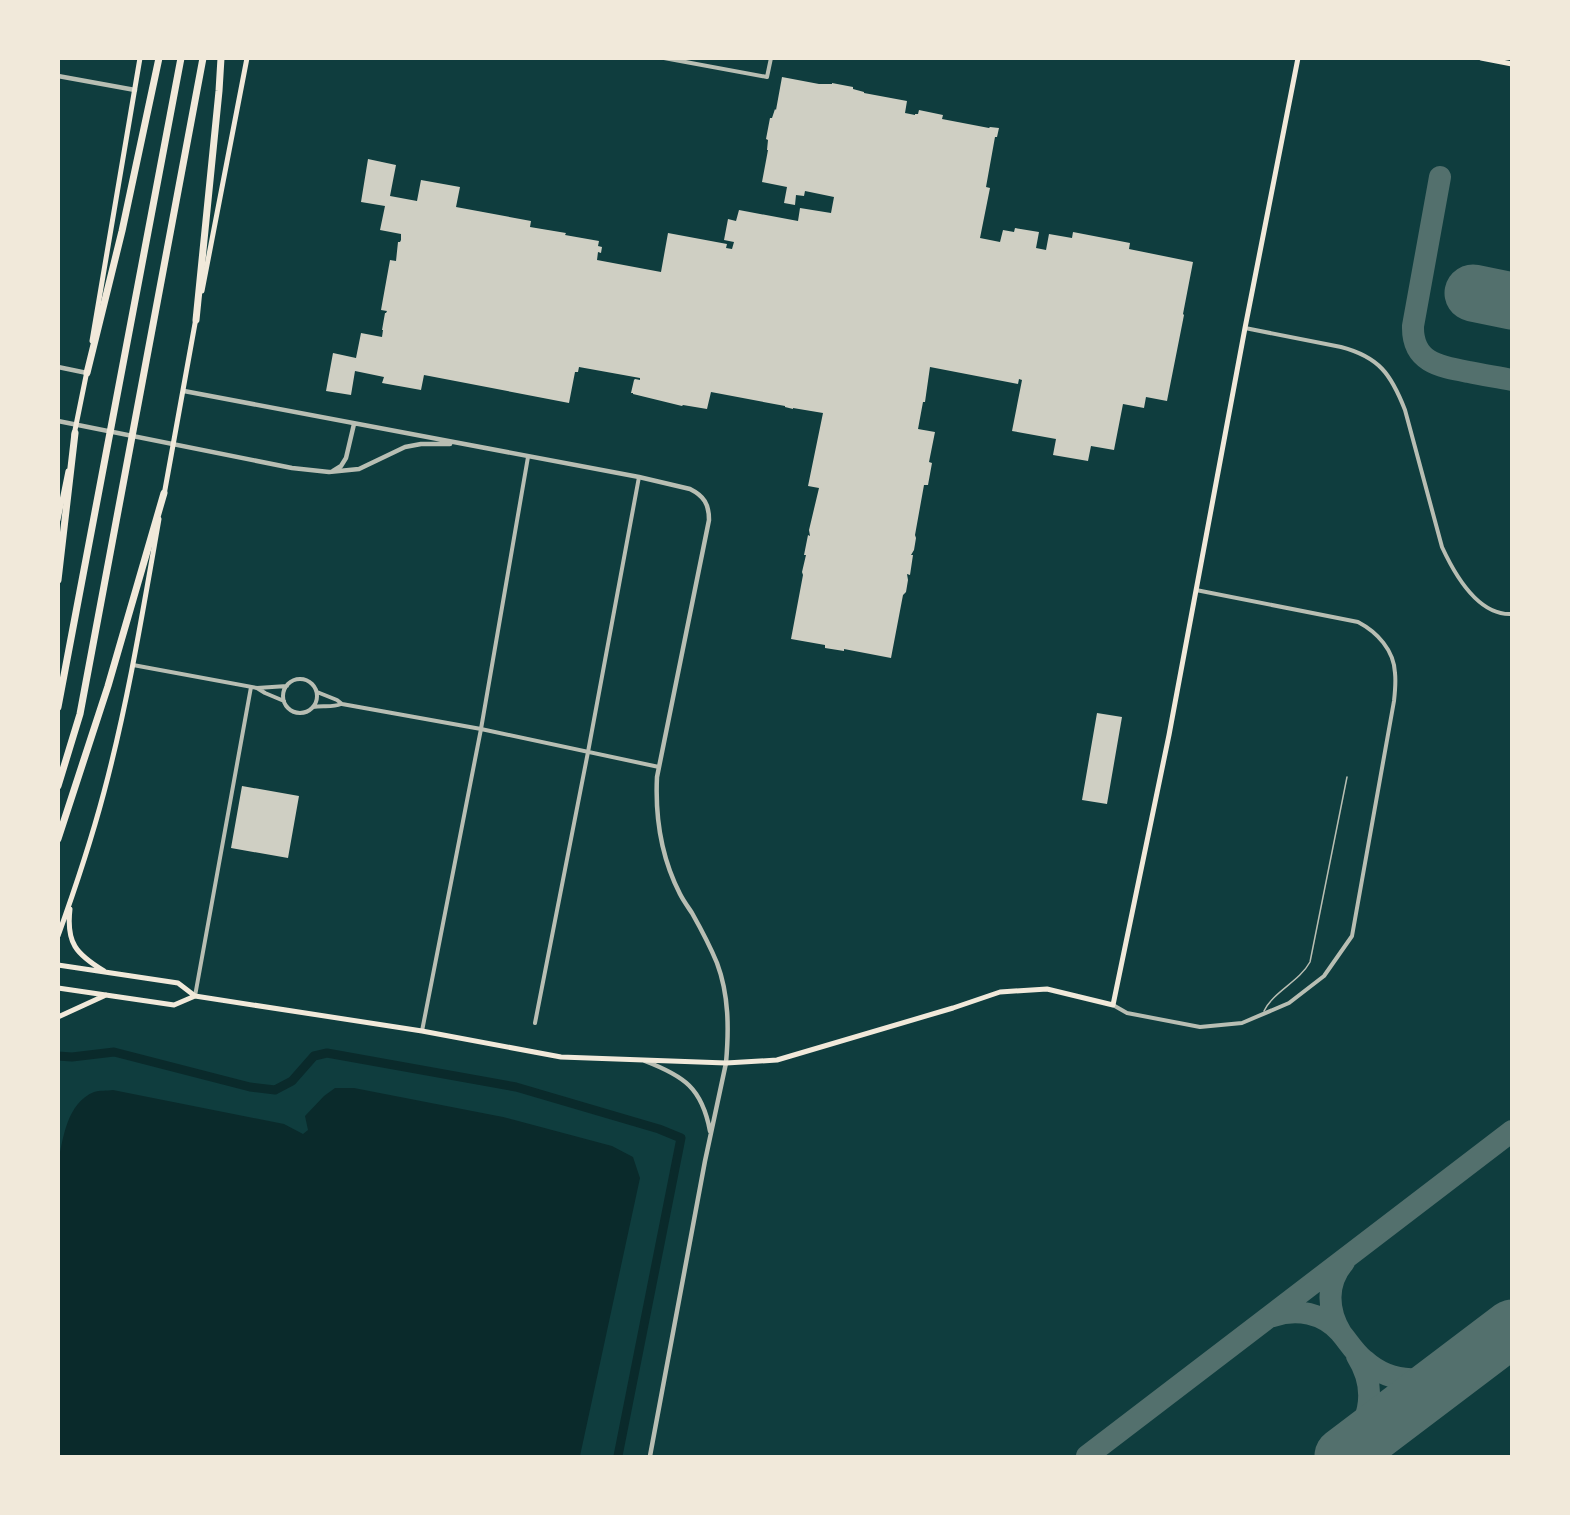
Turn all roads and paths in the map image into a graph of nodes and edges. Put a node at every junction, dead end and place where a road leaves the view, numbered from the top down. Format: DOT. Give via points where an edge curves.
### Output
graph roads {
  1 [pos="140,58"];
  2 [pos="159,58"];
  3 [pos="181,58"];
  4 [pos="202,58"];
  5 [pos="221,58"];
  6 [pos="247,58"];
  7 [pos="664,58"];
  8 [pos="771,58"];
  9 [pos="1298,58"];
  10 [pos="1481,58"];
  11 [pos="1512,64"];
  12 [pos="58,76"];
  13 [pos="135,90"];
  14 [pos="196,320"];
  15 [pos="1245,328"];
  16 [pos="58,367"];
  17 [pos="87,373"];
  18 [pos="184,391"];
  19 [pos="58,421"];
  20 [pos="354,424"];
  21 [pos="75,433"];
  22 [pos="462,444"];
  23 [pos="528,457"];
  24 [pos="330,472"];
  25 [pos="639,477"];
  26 [pos="164,493"];
  27 [pos="58,520"];
  28 [pos="58,580"];
  29 [pos="1196,590"];
  30 [pos="1512,614"];
  31 [pos="133,665"];
  32 [pos="287,686"];
  33 [pos="251,687"];
  34 [pos="257,688"];
  35 [pos="317,692"];
  36 [pos="284,701"];
  37 [pos="342,704"];
  38 [pos="58,707"];
  39 [pos="313,707"];
  40 [pos="481,729"];
  41 [pos="588,752"];
  42 [pos="659,767"];
  43 [pos="1347,777"];
  44 [pos="58,786"];
  45 [pos="58,838"];
  46 [pos="72,897"];
  47 [pos="66,914"];
  48 [pos="58,926"];
  49 [pos="58,936"];
  50 [pos="58,966"];
  51 [pos="108,974"];
  52 [pos="58,988"];
  53 [pos="106,995"];
  54 [pos="195,996"];
  55 [pos="1113,1005"];
  56 [pos="1263,1014"];
  57 [pos="58,1017"];
  58 [pos="535,1023"];
  59 [pos="422,1031"];
  60 [pos="643,1060"];
  61 [pos="726,1063"];
  62 [pos="711,1134"];
  63 [pos="650,1456"];
  1 -- 13 [label="main road"];
  2 -- 17 [label="highway"];
  3 -- 38 [label="highway"];
  4 -- 44 [label="highway" via="80,714"];
  5 -- 14 [label="highway"];
  6 -- 14 [label="main road"];
  7 -- 8 [label="street" via="767,77"];
  9 -- 15 [label="main road"];
  10 -- 11 [label="main road"];
  12 -- 13 [label="street"];
  13 -- 17 [label="main road"];
  14 -- 18 [label="main road"];
  15 -- 29 [label="main road"];
  15 -- 30 [label="street" via="1341,346 1372,360 1388,374 1405,410 1442,547 1452,568 1466,589 1485,606"];
  16 -- 17 [label="street"];
  17 -- 21 [label="main road"];
  18 -- 20 [label="street"];
  18 -- 26 [label="main road"];
  19 -- 24 [label="street" via="292,468"];
  20 -- 22 [label="street"];
  20 -- 24 [label="street" via="346,458"];
  21 -- 27 [label="main road"];
  21 -- 28 [label="highway"];
  22 -- 23 [label="street"];
  22 -- 24 [label="street" via="405,447 358,469"];
  23 -- 25 [label="street"];
  23 -- 40 [label="street"];
  25 -- 41 [label="street"];
  25 -- 42 [label="street" via="698,493 708,506 709,520"];
  26 -- 31 [label="main road"];
  26 -- 45 [label="highway" via="108,686"];
  29 -- 55 [label="main road"];
  29 -- 56 [label="street" via="1358,622 1382,640 1395,666 1394,701 1352,936 1324,976 1289,1003"];
  31 -- 33 [label="street"];
  31 -- 46 [label="main road" via="105,790"];
  32 -- 34 [label="street"];
  32 -- 35 [label="street" via="304,680"];
  32 -- 36 [label="street"];
  33 -- 34 [label="street"];
  33 -- 54 [label="street"];
  34 -- 36 [label="street"];
  35 -- 37 [label="street"];
  35 -- 39 [label="street"];
  36 -- 39 [label="street" via="297,712"];
  37 -- 39 [label="street"];
  37 -- 40 [label="street"];
  40 -- 41 [label="street"];
  40 -- 59 [label="street"];
  41 -- 42 [label="street"];
  41 -- 58 [label="street"];
  42 -- 61 [label="street" via="656,798 661,839 680,895 717,963 728,1012"];
  43 -- 56 [label="lane" via="1310,963 1267,1005"];
  46 -- 47 [label="main road"];
  46 -- 51 [label="main road" via="69,926 73,946"];
  47 -- 48 [label="main road"];
  47 -- 49 [label="main road"];
  50 -- 51 [label="main road"];
  51 -- 54 [label="main road" via="178,983"];
  52 -- 53 [label="main road"];
  53 -- 54 [label="main road" via="174,1005"];
  53 -- 57 [label="main road"];
  54 -- 59 [label="main road"];
  55 -- 56 [label="street" via="1127,1013 1200,1027 1242,1023"];
  55 -- 61 [label="main road" via="1047,989 1000,992 777,1060"];
  59 -- 60 [label="main road" via="561,1057"];
  60 -- 61 [label="main road"];
  60 -- 62 [label="street" via="685,1080 707,1115"];
  61 -- 62 [label="street"];
  62 -- 63 [label="street"];
}
